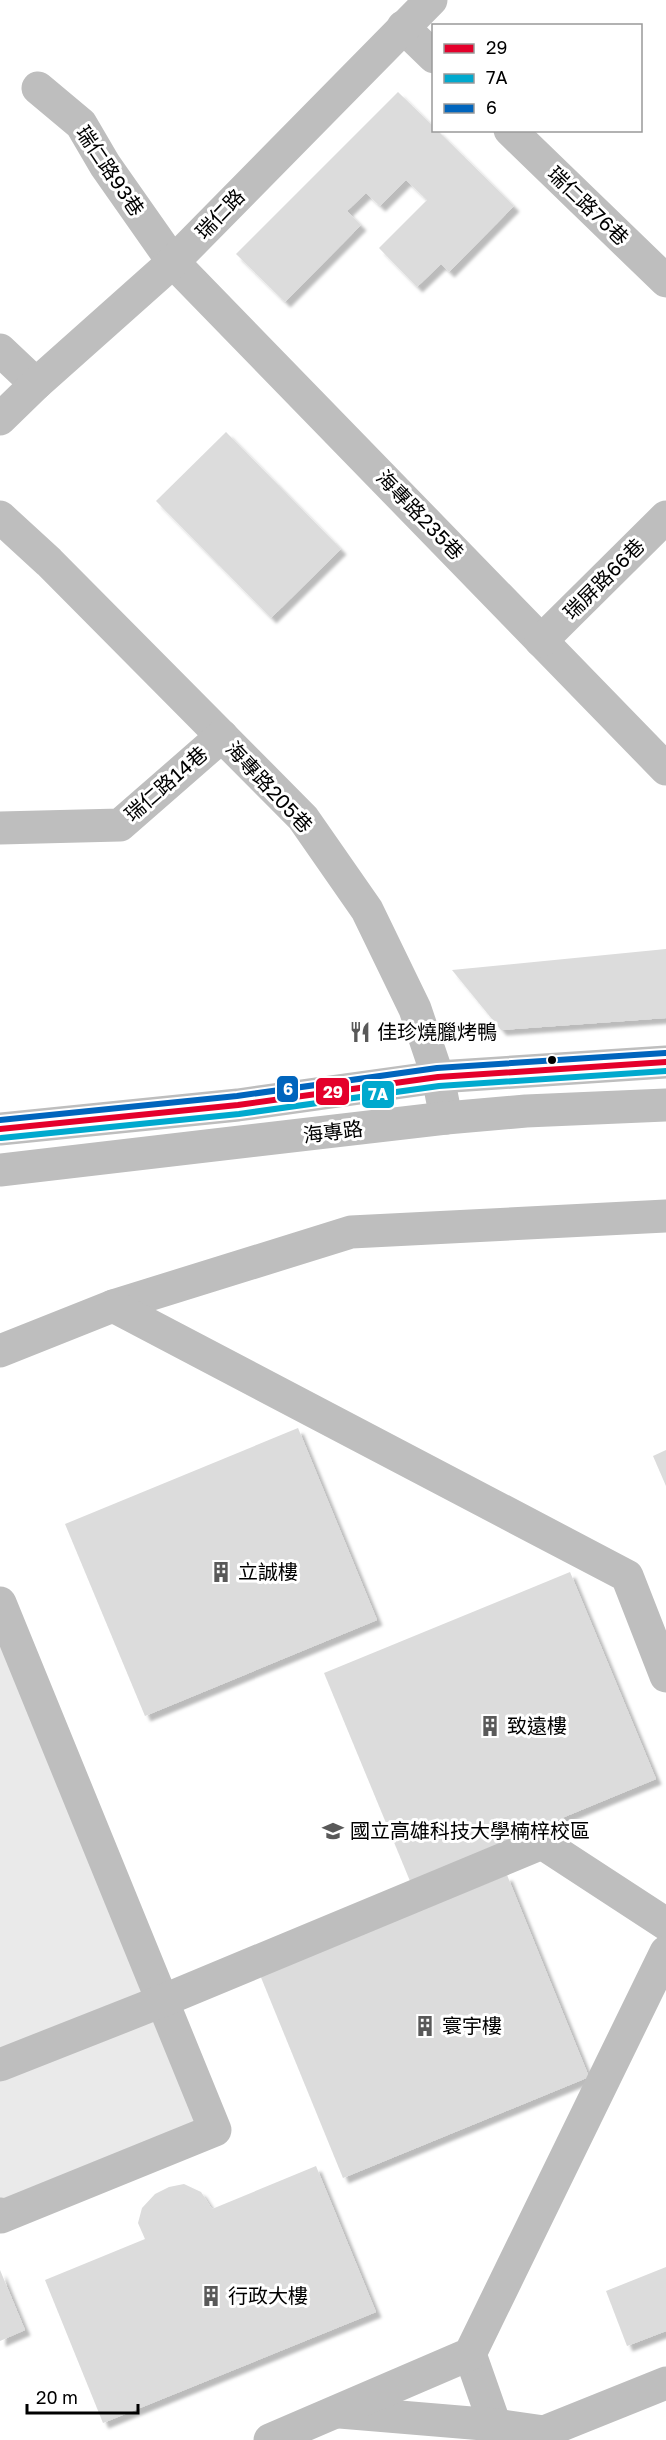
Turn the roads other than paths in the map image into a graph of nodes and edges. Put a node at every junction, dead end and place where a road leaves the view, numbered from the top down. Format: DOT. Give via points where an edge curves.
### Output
graph roads {
  1 [pos="431,0"];
  2 [pos="403,27"];
  3 [pos="432,55"];
  4 [pos="38,88"];
  5 [pos="512,132"];
  6 [pos="173,262"];
  7 [pos="666,281"];
  8 [pos="0,350"];
  9 [pos="36,384"];
  10 [pos="0,419"];
  11 [pos="0,517"];
  12 [pos="666,517"];
  13 [pos="541,641"];
  14 [pos="222,736"];
  15 [pos="666,769"];
  16 [pos="0,828"];
  17 [pos="666,1062"];
  18 [pos="438,1077"];
  19 [pos="666,1106"];
  20 [pos="446,1118"];
  21 [pos="0,1129"];
  22 [pos="0,1170"];
  23 [pos="666,1216"];
  24 [pos="113,1306"];
  25 [pos="0,1351"];
  26 [pos="0,1604"];
  27 [pos="666,1676"];
  28 [pos="666,1924"];
  29 [pos="666,1952"];
  30 [pos="162,2001"];
  31 [pos="0,2065"];
  32 [pos="0,2214"];
  33 [pos="470,2355"];
  34 [pos="666,2383"];
  35 [pos="335,2412"];
  36 [pos="495,2425"];
  37 [pos="270,2440"];
  1 -- 2 [label="street, 瑞仁路"];
  2 -- 3 [label="street"];
  2 -- 6 [label="street, 瑞仁路"];
  4 -- 6 [label="street, 瑞仁路93巷" via="81,124"];
  5 -- 7 [label="street, 瑞仁路76巷"];
  6 -- 9 [label="street, 瑞仁路"];
  6 -- 13 [label="street, 海專路235巷"];
  8 -- 9 [label="street"];
  9 -- 10 [label="street, 瑞仁路"];
  11 -- 14 [label="street, 海專路205巷"];
  12 -- 13 [label="street, 瑞屏路66巷"];
  13 -- 15 [label="street, 海專路235巷"];
  14 -- 16 [label="street, 瑞仁路14巷" via="120,825"];
  14 -- 18 [label="street, 海專路205巷" via="303,818 367,910 415,1009"];
  17 -- 18 [label="street, 海專路"];
  18 -- 20 [label="street, 海專路205巷"];
  18 -- 21 [label="street, 海專路" via="238,1105"];
  19 -- 20 [label="street, 海專路"];
  20 -- 22 [label="street, 海專路"];
  23 -- 24 [label="street" via="351,1232"];
  24 -- 25 [label="street"];
  24 -- 27 [label="street" via="627,1576"];
  26 -- 30 [label="street"];
  28 -- 30 [label="street" via="542,1843"];
  29 -- 33 [label="street"];
  30 -- 31 [label="street"];
  30 -- 32 [label="street" via="215,2130 2,2217"];
  33 -- 35 [label="street"];
  33 -- 36 [label="street"];
  34 -- 36 [label="street" via="544,2432"];
  35 -- 36 [label="street"];
  35 -- 37 [label="street"];
}
